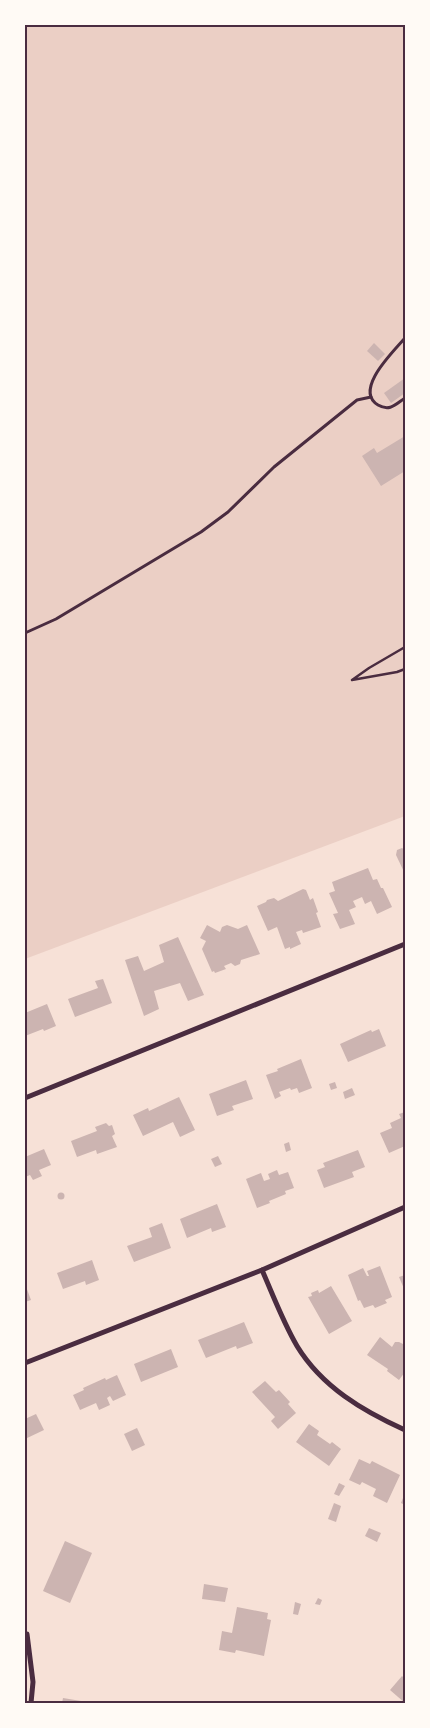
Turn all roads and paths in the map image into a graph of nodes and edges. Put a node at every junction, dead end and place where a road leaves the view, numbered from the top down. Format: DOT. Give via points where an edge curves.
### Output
graph roads {
  1 [pos="405,338"];
  2 [pos="371,397"];
  3 [pos="405,398"];
  4 [pos="25,633"];
  5 [pos="405,646"];
  6 [pos="405,669"];
  7 [pos="405,944"];
  8 [pos="25,1098"];
  9 [pos="405,1207"];
  10 [pos="262,1270"];
  11 [pos="25,1363"];
  12 [pos="405,1430"];
  13 [pos="27,1634"];
  14 [pos="31,1703"];
  1 -- 2 [label="lane" via="375,375 370,388"];
  2 -- 3 [label="lane" via="387,409"];
  2 -- 4 [label="lane" via="357,400 201,532 56,619"];
  5 -- 6 [label="path" via="352,680"];
  7 -- 8 [label="street"];
  9 -- 10 [label="street"];
  10 -- 11 [label="street"];
  10 -- 12 [label="street" via="284,1322 307,1360 335,1389 375,1416"];
  13 -- 14 [label="street" via="33,1682"];
}
